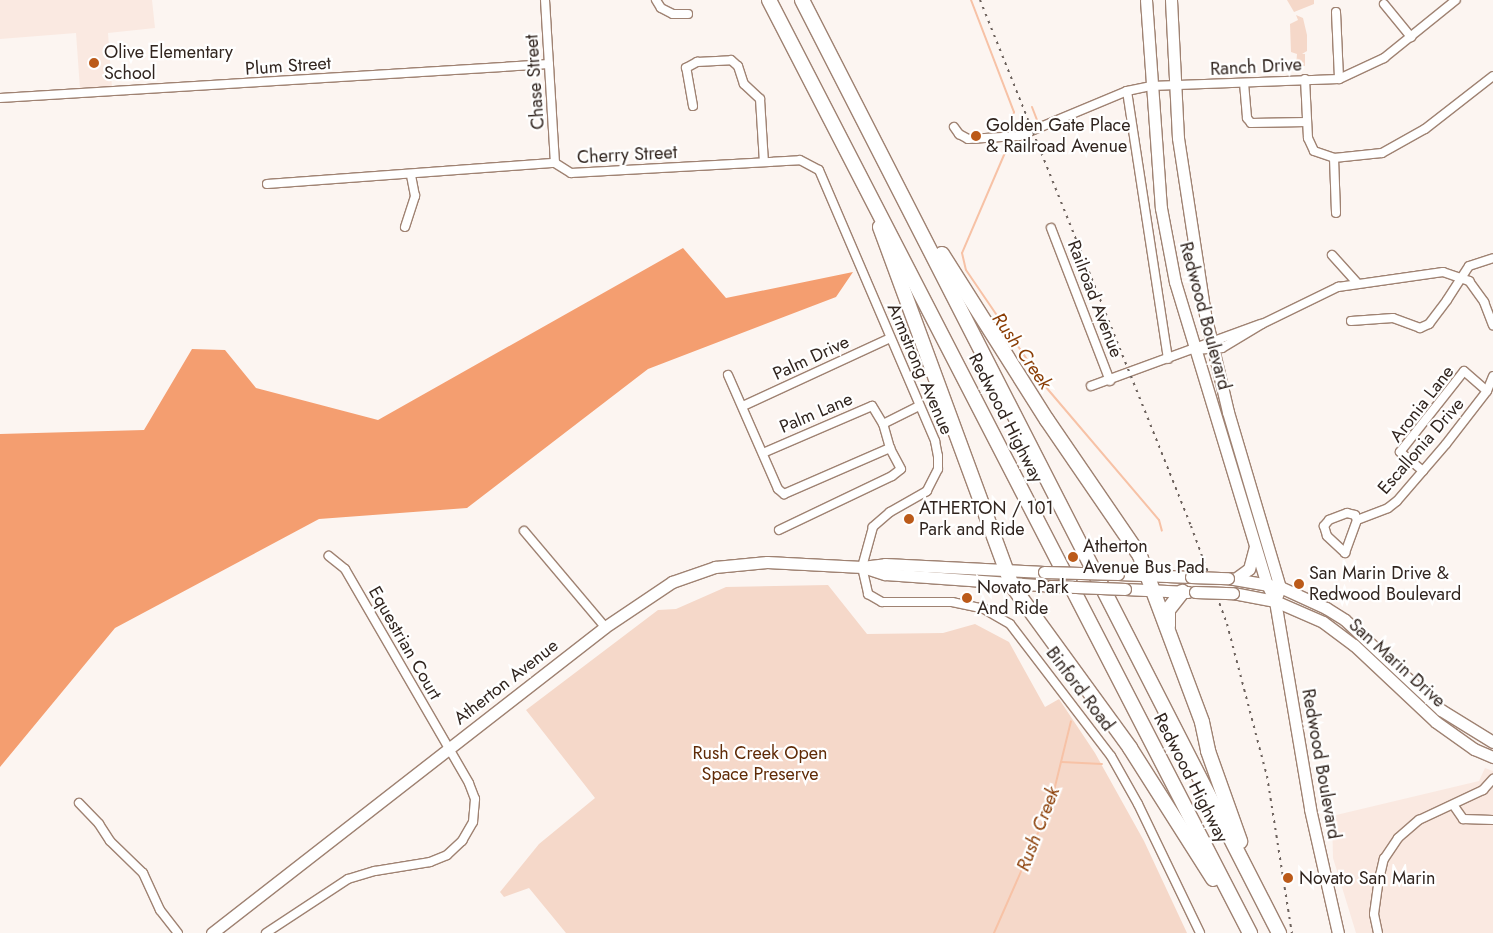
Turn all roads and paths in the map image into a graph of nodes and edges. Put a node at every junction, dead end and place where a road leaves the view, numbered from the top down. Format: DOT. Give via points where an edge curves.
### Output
graph roads {
  1 [pos="545,0"];
  2 [pos="656,0"];
  3 [pos="769,0"];
  4 [pos="802,0"];
  5 [pos="1146,0"];
  6 [pos="1171,0"];
  7 [pos="1456,0"];
  8 [pos="1384,4"];
  9 [pos="1336,12"];
  10 [pos="688,14"];
  11 [pos="1411,36"];
  12 [pos="549,64"];
  13 [pos="1493,76"];
  14 [pos="1305,79"];
  15 [pos="1339,79"];
  16 [pos="1244,83"];
  17 [pos="1151,86"];
  18 [pos="1176,87"];
  19 [pos="1127,91"];
  20 [pos="0,98"];
  21 [pos="693,106"];
  22 [pos="1307,122"];
  23 [pos="954,126"];
  24 [pos="1334,158"];
  25 [pos="764,162"];
  26 [pos="555,163"];
  27 [pos="412,175"];
  28 [pos="267,184"];
  29 [pos="872,198"];
  30 [pos="1336,213"];
  31 [pos="404,227"];
  32 [pos="1051,228"];
  33 [pos="925,235"];
  34 [pos="1332,255"];
  35 [pos="1493,258"];
  36 [pos="862,271"];
  37 [pos="1461,278"];
  38 [pos="1356,282"];
  39 [pos="1351,321"];
  40 [pos="1493,325"];
  41 [pos="890,338"];
  42 [pos="1212,346"];
  43 [pos="1194,350"];
  44 [pos="1168,359"];
  45 [pos="728,374"];
  46 [pos="1493,376"];
  47 [pos="1110,380"];
  48 [pos="1091,386"];
  49 [pos="1487,391"];
  50 [pos="743,406"];
  51 [pos="920,406"];
  52 [pos="883,424"];
  53 [pos="890,448"];
  54 [pos="763,453"];
  55 [pos="1423,471"];
  56 [pos="1357,520"];
  57 [pos="779,530"];
  58 [pos="524,531"];
  59 [pos="1256,543"];
  60 [pos="329,556"];
  61 [pos="862,566"];
  62 [pos="1005,571"];
  63 [pos="1148,576"];
  64 [pos="1232,578"];
  65 [pos="1011,584"];
  66 [pos="1267,584"];
  67 [pos="1280,587"];
  68 [pos="1153,591"];
  69 [pos="1188,592"];
  70 [pos="1275,601"];
  71 [pos="605,627"];
  72 [pos="1168,629"];
  73 [pos="1493,742"];
  74 [pos="449,749"];
  75 [pos="1493,757"];
  76 [pos="1493,779"];
  77 [pos="79,803"];
  78 [pos="1454,806"];
  79 [pos="1493,820"];
  80 [pos="1259,893"];
  81 [pos="1230,896"];
  82 [pos="178,933"];
  83 [pos="212,933"];
  84 [pos="266,933"];
  85 [pos="1200,933"];
  86 [pos="1250,933"];
  87 [pos="1279,933"];
  88 [pos="1338,933"];
  89 [pos="1378,933"];
  1 -- 12 [label="street, Chase Street"];
  2 -- 10 [label="street" via="673,14"];
  3 -- 29 [label="highway, Redwood Highway"];
  4 -- 33 [label="highway, Redwood Highway"];
  5 -- 17 [label="main road, Redwood Boulevard"];
  6 -- 18 [label="main road, Redwood Boulevard"];
  7 -- 11 [label="street, Ranch Drive"];
  8 -- 11 [label="street"];
  9 -- 15 [label="street"];
  11 -- 15 [label="street, Ranch Drive" via="1372,65"];
  12 -- 20 [label="street, Plum Street"];
  12 -- 26 [label="street, Chase Street"];
  13 -- 24 [label="street" via="1425,129 1382,152"];
  14 -- 15 [label="street, Ranch Drive"];
  14 -- 16 [label="street, Ranch Drive"];
  14 -- 22 [label="street"];
  16 -- 18 [label="street, Ranch Drive"];
  16 -- 22 [label="street" via="1247,118 1252,123"];
  17 -- 18 [label="street, Ranch Drive"];
  17 -- 19 [label="street, Ranch Drive"];
  17 -- 43 [label="main road, Redwood Boulevard" via="1161,208 1175,282"];
  18 -- 42 [label="main road, Redwood Boulevard" via="1186,204"];
  19 -- 23 [label="street, Ranch Drive" via="1026,135 968,138 958,134"];
  19 -- 44 [label="street"];
  21 -- 25 [label="street" via="686,68 697,62 731,60 738,66 744,84 760,99"];
  22 -- 24 [label="street" via="1308,138 1314,151"];
  24 -- 30 [label="street"];
  25 -- 26 [label="street, Cherry Street" via="571,173"];
  25 -- 36 [label="street, Cherry Street" via="800,160 819,170"];
  26 -- 27 [label="street, Cherry Street"];
  27 -- 28 [label="street, Cherry Street"];
  27 -- 31 [label="street" via="415,196"];
  29 -- 62 [label="highway" via="886,248 927,351"];
  29 -- 81 [label="highway, Redwood Highway"];
  32 -- 47 [label="street, Railroad Avenue"];
  33 -- 63 [label="highway" via="945,258 996,342 1140,556"];
  33 -- 80 [label="highway, Redwood Highway" via="977,344"];
  34 -- 38 [label="street"];
  35 -- 37 [label="street" via="1469,266"];
  36 -- 41 [label="street, Armstrong Avenue"];
  37 -- 38 [label="street" via="1443,272"];
  37 -- 39 [label="street" via="1428,324 1420,328 1393,318"];
  37 -- 40 [label="street" via="1469,282 1484,302"];
  38 -- 42 [label="street" via="1338,287"];
  41 -- 50 [label="street, Palm Drive"];
  41 -- 51 [label="street, Armstrong Avenue"];
  42 -- 43 [label="street"];
  42 -- 67 [label="main road, Redwood Boulevard"];
  43 -- 44 [label="street"];
  43 -- 59 [label="main road, Redwood Boulevard"];
  44 -- 47 [label="street"];
  45 -- 50 [label="street"];
  46 -- 49 [label="street, Escallonia Drive"];
  47 -- 48 [label="street"];
  49 -- 55 [label="street, Escallonia Drive"];
  49 -- 55 [label="street, Aronia Lane" via="1464,371 1400,452"];
  50 -- 54 [label="street"];
  51 -- 52 [label="street"];
  51 -- 61 [label="street, Armstrong Avenue" via="938,456 934,480 914,501 890,512 873,528"];
  52 -- 53 [label="street, Palm Lane"];
  52 -- 54 [label="street, Palm Lane" via="872,406"];
  53 -- 54 [label="street" via="784,494 778,489"];
  53 -- 57 [label="street, Palm Lane" via="901,469 892,476"];
  55 -- 56 [label="street, Escallonia Drive" via="1388,508"];
  56 -- 56 [label="street, Escallonia Drive" via="1354,528 1345,553 1327,536 1324,526 1329,520 1347,513 1355,515"];
  58 -- 71 [label="street"];
  59 -- 64 [label="main road" via="1249,569"];
  59 -- 66 [label="main road, Redwood Boulevard"];
  60 -- 74 [label="street, Equestrian Court" via="346,569"];
  61 -- 62 [label="main road, Atherton Avenue" via="885,564"];
  61 -- 65 [label="main road, Atherton Avenue" via="885,574"];
  61 -- 71 [label="main road, Atherton Avenue" via="767,562 715,567 672,582"];
  61 -- 85 [label="street, Binford Road" via="868,594 882,602 952,602 984,609 1010,624 1110,756 1138,804"];
  62 -- 63 [label="main road, Atherton Avenue, bridge"];
  62 -- 65 [label="highway"];
  63 -- 64 [label="main road, Atherton Avenue, bridge"];
  63 -- 68 [label="highway"];
  64 -- 66 [label="main road, Atherton Avenue"];
  65 -- 68 [label="main road, Atherton Avenue, bridge"];
  65 -- 81 [label="highway" via="1148,775 1208,874"];
  66 -- 67 [label="main road, Atherton Avenue"];
  66 -- 70 [label="main road, Redwood Boulevard"];
  67 -- 70 [label="main road, Redwood Boulevard"];
  67 -- 73 [label="main road, San Marin Drive" via="1309,598 1345,620 1441,710"];
  68 -- 69 [label="main road, Atherton Avenue"];
  68 -- 72 [label="highway"];
  69 -- 70 [label="main road, Atherton Avenue, bridge" via="1233,593"];
  69 -- 72 [label="highway" via="1168,610"];
  70 -- 75 [label="main road, San Marin Drive" via="1306,613 1337,631 1436,722 1474,749"];
  70 -- 88 [label="main road, Redwood Boulevard" via="1310,809"];
  71 -- 74 [label="main road, Atherton Avenue"];
  72 -- 80 [label="highway"];
  74 -- 83 [label="main road, Atherton Avenue"];
  74 -- 84 [label="street, Equestrian Court" via="469,782 475,799 472,822 462,841 451,852 430,862 348,879"];
  76 -- 78 [label="street" via="1483,790"];
  77 -- 82 [label="street" via="100,824 110,841 143,873 160,910"];
  78 -- 79 [label="street" via="1464,819"];
  78 -- 89 [label="street" via="1419,820 1398,838 1384,859 1374,914"];
  80 -- 87 [label="highway, Redwood Highway"];
  81 -- 86 [label="highway, Redwood Highway"];
}
